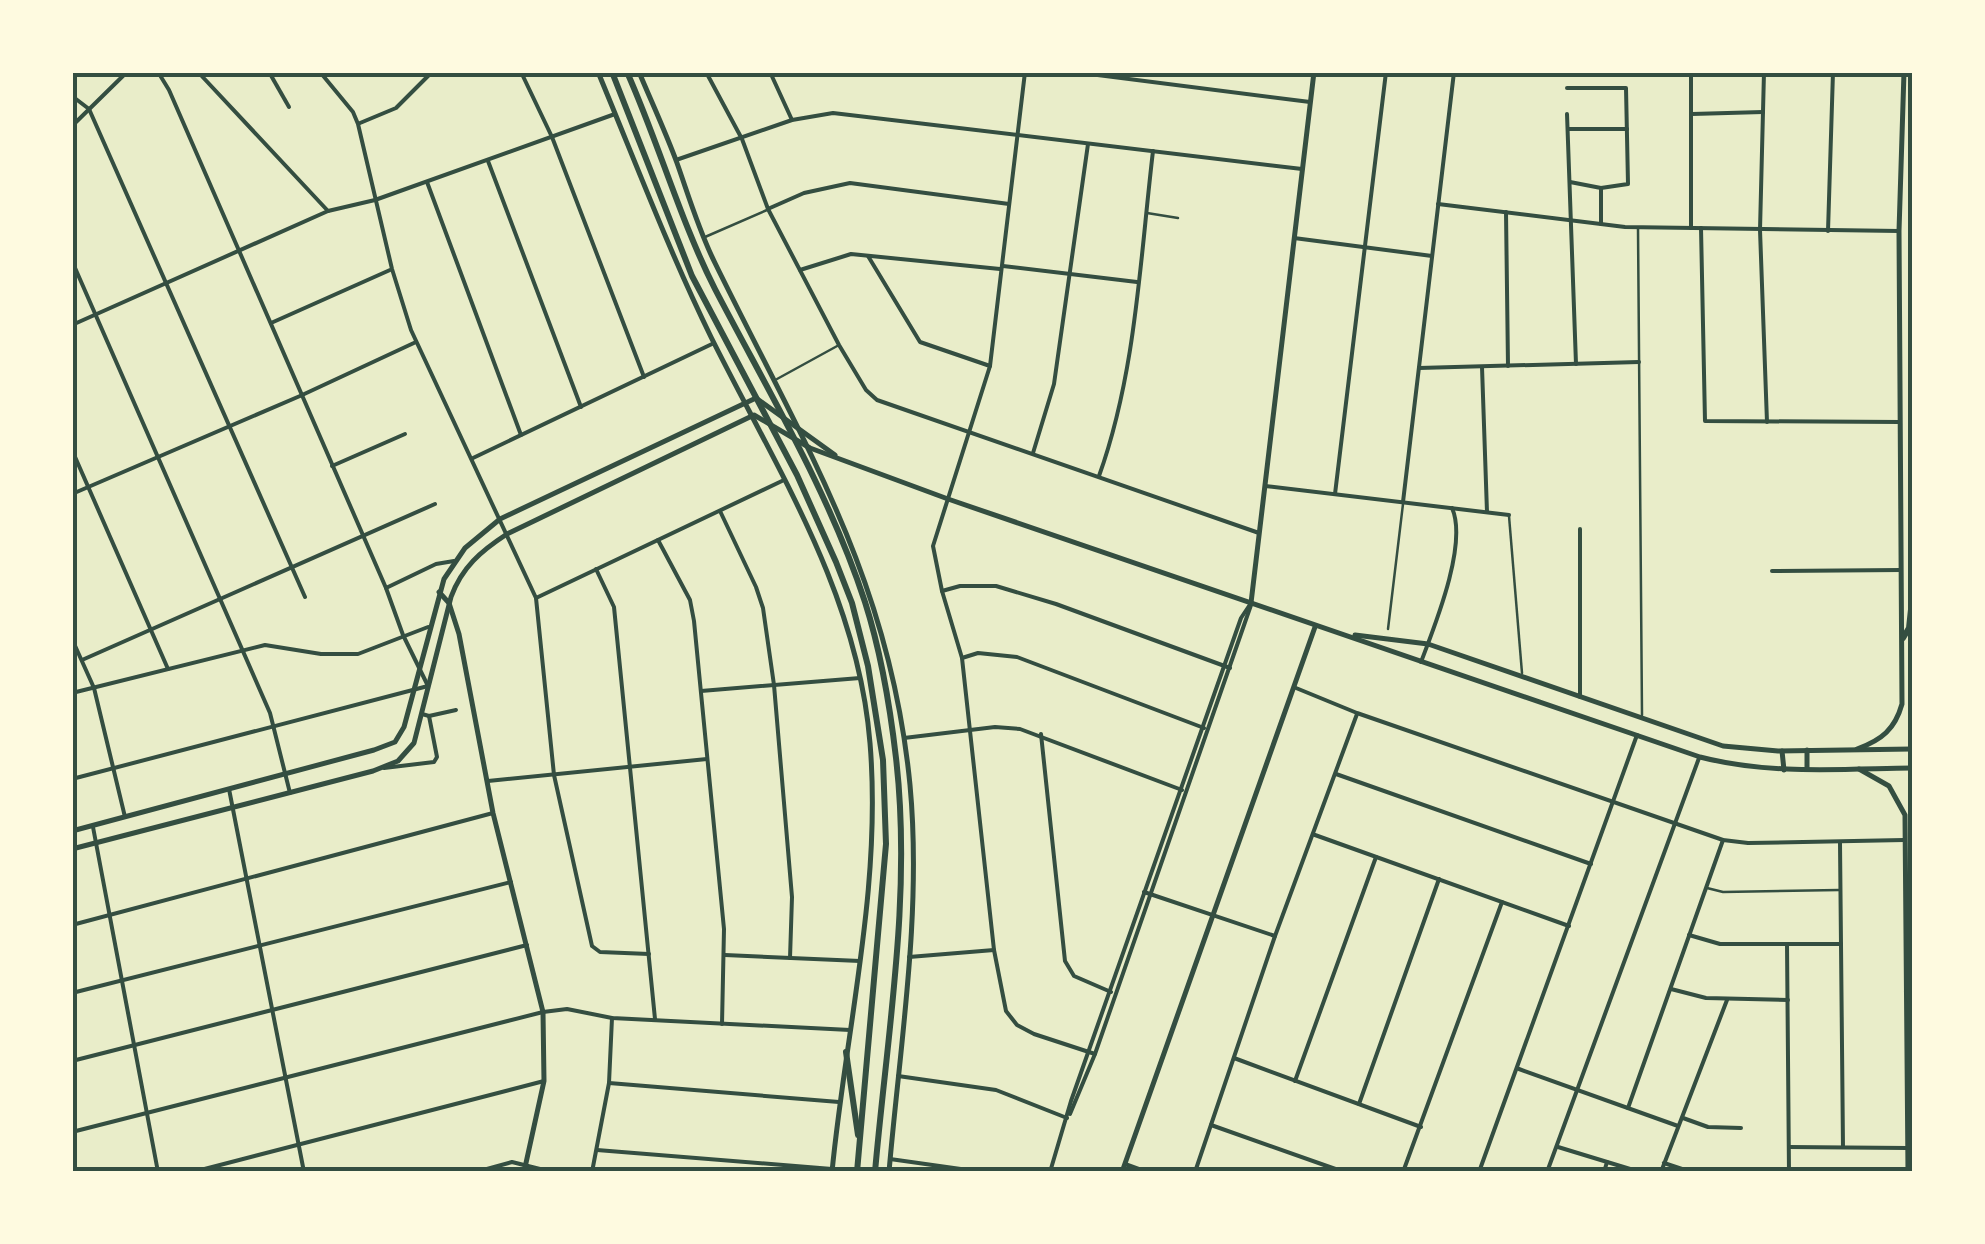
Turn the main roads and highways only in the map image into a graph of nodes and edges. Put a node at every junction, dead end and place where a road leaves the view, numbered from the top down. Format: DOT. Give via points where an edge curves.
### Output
graph roads {
  1 [pos="612,72"];
  2 [pos="627,72"];
  3 [pos="1912,600"];
  4 [pos="1903,638"];
  5 [pos="1907,992"];
  6 [pos="1912,1007"];
  7 [pos="846,1052"];
  8 [pos="860,1147"];
  9 [pos="857,1172"];
  10 [pos="875,1172"];
  1 -- 8 [label="main road" via="692,276 798,474 852,603 868,666 882,750 885,868"];
  2 -- 10 [label="main road" via="691,236 838,533 866,604 882,674 896,762 900,886"];
  3 -- 4 [label="main road"];
  5 -- 6 [label="main road"];
  7 -- 8 [label="main road"];
  8 -- 9 [label="main road"];
}
